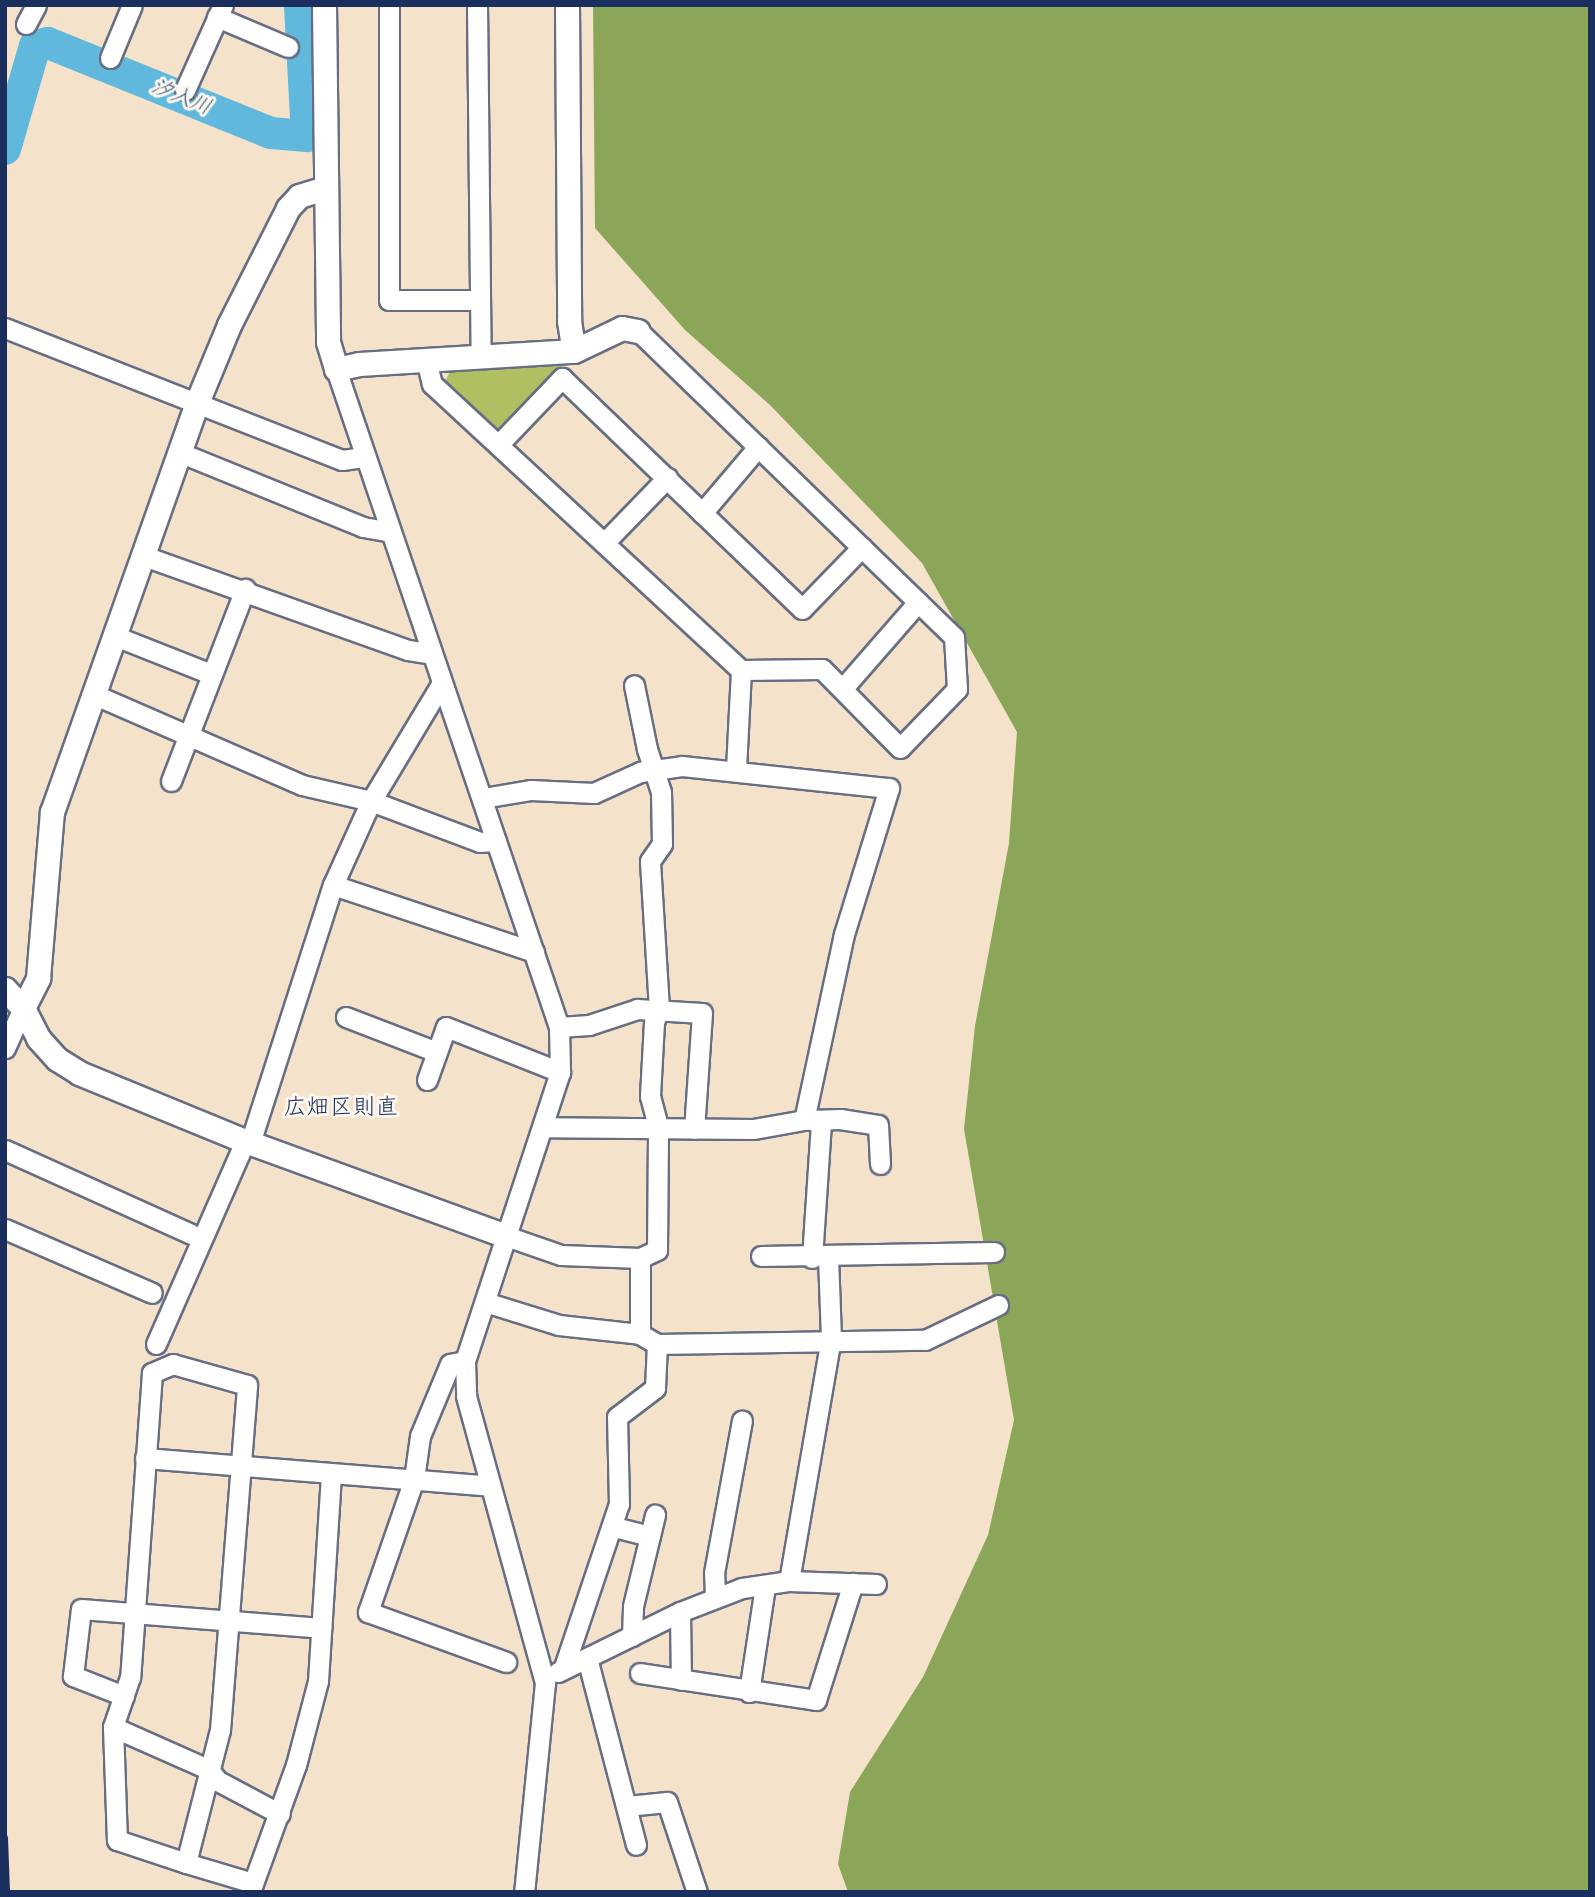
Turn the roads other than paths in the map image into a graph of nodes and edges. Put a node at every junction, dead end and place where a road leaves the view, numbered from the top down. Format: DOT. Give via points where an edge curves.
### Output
graph roads {
  1 [pos="36,5"];
  2 [pos="132,5"];
  3 [pos="324,5"];
  4 [pos="389,5"];
  5 [pos="477,5"];
  6 [pos="567,5"];
  7 [pos="220,11"];
  8 [pos="26,24"];
  9 [pos="288,47"];
  10 [pos="110,58"];
  11 [pos="185,89"];
  12 [pos="326,188"];
  13 [pos="478,300"];
  14 [pos="5,328"];
  15 [pos="638,331"];
  16 [pos="574,351"];
  17 [pos="481,358"];
  18 [pos="426,360"];
  19 [pos="336,369"];
  20 [pos="198,400"];
  21 [pos="498,445"];
  22 [pos="758,447"];
  23 [pos="181,453"];
  24 [pos="363,457"];
  25 [pos="667,478"];
  26 [pos="702,513"];
  27 [pos="390,532"];
  28 [pos="604,543"];
  29 [pos="862,547"];
  30 [pos="144,556"];
  31 [pos="245,589"];
  32 [pos="918,603"];
  33 [pos="116,636"];
  34 [pos="432,654"];
  35 [pos="741,670"];
  36 [pos="211,674"];
  37 [pos="442,684"];
  38 [pos="635,685"];
  39 [pos="843,688"];
  40 [pos="93,694"];
  41 [pos="189,733"];
  42 [pos="657,769"];
  43 [pos="736,769"];
  44 [pos="171,781"];
  45 [pos="483,798"];
  46 [pos="371,802"];
  47 [pos="496,841"];
  48 [pos="333,885"];
  49 [pos="534,952"];
  50 [pos="5,989"];
  51 [pos="23,1008"];
  52 [pos="659,1009"];
  53 [pos="346,1017"];
  54 [pos="559,1027"];
  55 [pos="5,1048"];
  56 [pos="437,1052"];
  57 [pos="560,1072"];
  58 [pos="427,1080"];
  59 [pos="813,1120"];
  60 [pos="658,1126"];
  61 [pos="543,1127"];
  62 [pos="694,1129"];
  63 [pos="248,1142"];
  64 [pos="5,1150"];
  65 [pos="880,1164"];
  66 [pos="5,1229"];
  67 [pos="191,1234"];
  68 [pos="506,1236"];
  69 [pos="994,1252"];
  70 [pos="761,1256"];
  71 [pos="640,1258"];
  72 [pos="820,1258"];
  73 [pos="152,1293"];
  74 [pos="485,1302"];
  75 [pos="998,1305"];
  76 [pos="831,1338"];
  77 [pos="648,1339"];
  78 [pos="156,1344"];
  79 [pos="465,1361"];
  80 [pos="742,1421"];
  81 [pos="145,1458"];
  82 [pos="239,1466"];
  83 [pos="331,1473"];
  84 [pos="414,1479"];
  85 [pos="490,1486"];
  86 [pos="655,1515"];
  87 [pos="614,1527"];
  88 [pos="650,1536"];
  89 [pos="789,1581"];
  90 [pos="853,1583"];
  91 [pos="876,1584"];
  92 [pos="765,1586"];
  93 [pos="715,1597"];
  94 [pos="680,1612"];
  95 [pos="135,1615"];
  96 [pos="228,1623"];
  97 [pos="321,1628"];
  98 [pos="632,1636"];
  99 [pos="587,1658"];
  100 [pos="506,1662"];
  101 [pos="564,1667"];
  102 [pos="640,1673"];
  103 [pos="681,1679"];
  104 [pos="545,1683"];
  105 [pos="749,1692"];
  106 [pos="124,1696"];
  107 [pos="113,1727"];
  108 [pos="208,1769"];
  109 [pos="626,1806"];
  110 [pos="280,1814"];
  111 [pos="636,1844"];
  112 [pos="186,1863"];
  113 [pos="252,1887"];
  114 [pos="524,1892"];
  115 [pos="697,1892"];
  1 -- 8 [label="street"];
  2 -- 10 [label="street"];
  3 -- 12 [label="street"];
  4 -- 13 [label="street" via="389,300"];
  5 -- 13 [label="street"];
  6 -- 16 [label="street" via="569,321"];
  7 -- 9 [label="street"];
  7 -- 11 [label="street"];
  12 -- 19 [label="street" via="328,342"];
  12 -- 20 [label="street" via="299,196 288,208 229,325"];
  13 -- 17 [label="street"];
  14 -- 20 [label="street"];
  15 -- 16 [label="street" via="622,328"];
  15 -- 22 [label="street"];
  16 -- 17 [label="street"];
  17 -- 18 [label="street"];
  18 -- 19 [label="street"];
  18 -- 21 [label="street" via="432,384"];
  19 -- 24 [label="street"];
  20 -- 23 [label="street"];
  20 -- 24 [label="street" via="342,460"];
  21 -- 25 [label="street" via="562,377"];
  21 -- 28 [label="street"];
  22 -- 26 [label="street"];
  22 -- 29 [label="street"];
  23 -- 27 [label="street" via="363,527"];
  23 -- 30 [label="street"];
  24 -- 27 [label="street"];
  25 -- 26 [label="street"];
  25 -- 28 [label="street"];
  26 -- 29 [label="street" via="802,610"];
  27 -- 34 [label="street"];
  28 -- 35 [label="street"];
  29 -- 32 [label="street"];
  30 -- 31 [label="street"];
  30 -- 33 [label="street"];
  31 -- 34 [label="street" via="408,650"];
  31 -- 36 [label="street"];
  32 -- 39 [label="street"];
  32 -- 39 [label="street" via="954,637 957,689 900,748"];
  33 -- 36 [label="street"];
  33 -- 40 [label="street"];
  34 -- 37 [label="street"];
  35 -- 39 [label="street" via="822,669"];
  35 -- 43 [label="street"];
  36 -- 41 [label="street"];
  37 -- 45 [label="street"];
  37 -- 46 [label="street"];
  38 -- 42 [label="street" via="647,748"];
  40 -- 41 [label="street"];
  40 -- 51 [label="street" via="52,812 38,978"];
  41 -- 44 [label="street"];
  41 -- 46 [label="street" via="302,785"];
  42 -- 43 [label="street"];
  42 -- 45 [label="street" via="594,793 531,790"];
  42 -- 52 [label="street" via="662,844 650,861"];
  43 -- 59 [label="street" via="889,788 844,934"];
  45 -- 47 [label="street"];
  46 -- 47 [label="street" via="480,842"];
  46 -- 48 [label="street"];
  47 -- 49 [label="street"];
  48 -- 49 [label="street"];
  48 -- 63 [label="street"];
  49 -- 54 [label="street"];
  50 -- 51 [label="street"];
  51 -- 55 [label="street"];
  51 -- 63 [label="street" via="38,1038 68,1066"];
  52 -- 54 [label="street" via="636,1009 589,1025"];
  52 -- 60 [label="street" via="654,1022 650,1096"];
  52 -- 62 [label="street" via="702,1013"];
  53 -- 56 [label="street"];
  54 -- 57 [label="street"];
  56 -- 57 [label="street" via="446,1027"];
  56 -- 58 [label="street"];
  57 -- 61 [label="street"];
  59 -- 62 [label="street" via="753,1129"];
  59 -- 65 [label="street" via="878,1125"];
  59 -- 72 [label="street"];
  60 -- 61 [label="street"];
  60 -- 62 [label="street"];
  60 -- 71 [label="street" via="657,1250"];
  61 -- 68 [label="street"];
  63 -- 68 [label="street"];
  63 -- 78 [label="street"];
  64 -- 67 [label="street"];
  66 -- 73 [label="street"];
  68 -- 71 [label="street" via="561,1255"];
  68 -- 74 [label="street"];
  69 -- 72 [label="street" via="902,1251"];
  70 -- 72 [label="street"];
  71 -- 77 [label="street"];
  72 -- 76 [label="street"];
  74 -- 77 [label="street" via="559,1325"];
  74 -- 79 [label="street"];
  75 -- 76 [label="street" via="925,1340"];
  76 -- 77 [label="street" via="771,1345"];
  76 -- 89 [label="street"];
  77 -- 87 [label="street" via="653,1393 617,1417 619,1504"];
  79 -- 84 [label="street" via="450,1364 420,1436"];
  79 -- 85 [label="street" via="467,1396"];
  80 -- 93 [label="street" via="714,1573"];
  81 -- 82 [label="street"];
  81 -- 82 [label="street" via="152,1373 173,1364 247,1385"];
  81 -- 95 [label="street"];
  82 -- 83 [label="street"];
  82 -- 96 [label="street"];
  83 -- 84 [label="street"];
  83 -- 97 [label="street"];
  84 -- 85 [label="street"];
  84 -- 100 [label="street" via="368,1612"];
  85 -- 104 [label="street"];
  86 -- 88 [label="street"];
  87 -- 88 [label="street"];
  87 -- 101 [label="street"];
  88 -- 98 [label="street" via="633,1606"];
  89 -- 90 [label="street"];
  89 -- 92 [label="street"];
  90 -- 91 [label="street"];
  90 -- 105 [label="street" via="816,1700"];
  92 -- 93 [label="street"];
  92 -- 105 [label="street"];
  93 -- 94 [label="street"];
  94 -- 98 [label="street"];
  94 -- 103 [label="street"];
  95 -- 96 [label="street"];
  95 -- 106 [label="street"];
  95 -- 106 [label="street" via="81,1609 73,1676"];
  96 -- 97 [label="street"];
  96 -- 108 [label="street" via="220,1730"];
  97 -- 110 [label="street" via="318,1681"];
  98 -- 99 [label="street"];
  99 -- 101 [label="street"];
  99 -- 109 [label="street"];
  101 -- 104 [label="street"];
  102 -- 103 [label="street"];
  103 -- 105 [label="street"];
  104 -- 114 [label="street"];
  106 -- 107 [label="street"];
  107 -- 108 [label="street"];
  107 -- 112 [label="street" via="117,1840"];
  108 -- 110 [label="street" via="218,1781"];
  108 -- 112 [label="street"];
  109 -- 111 [label="street"];
  109 -- 115 [label="street" via="667,1802"];
  110 -- 113 [label="street"];
  112 -- 113 [label="street"];
}
